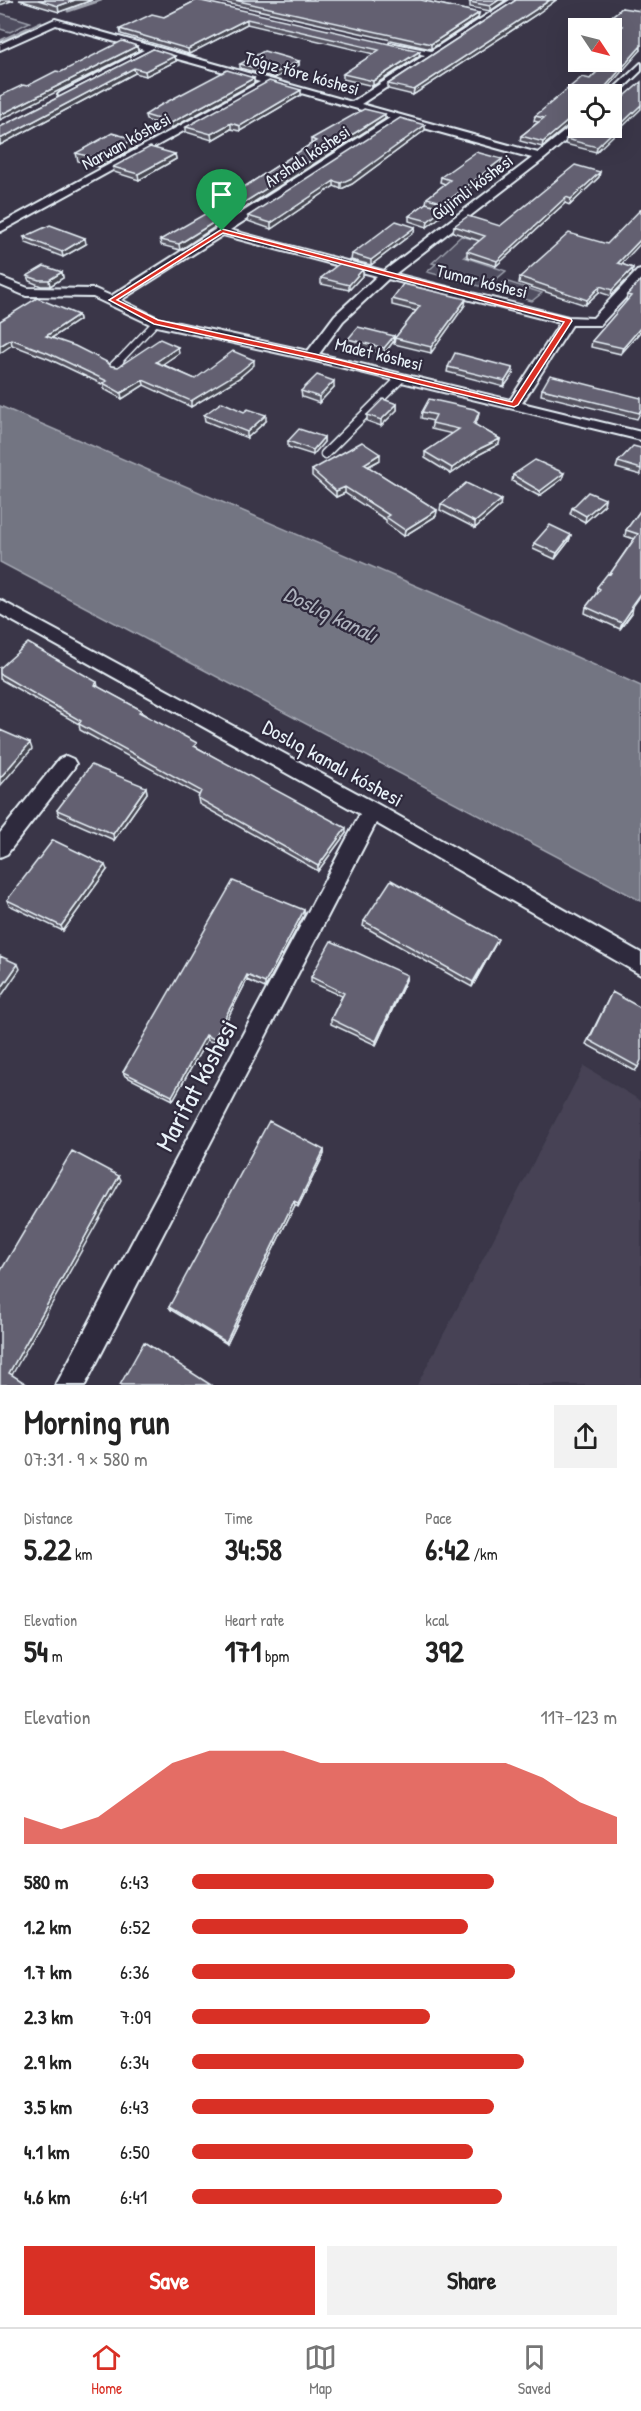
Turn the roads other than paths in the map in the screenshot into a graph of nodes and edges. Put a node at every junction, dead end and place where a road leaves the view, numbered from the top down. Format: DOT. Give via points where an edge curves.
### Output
graph roads {
  1 [pos="516,0"];
  2 [pos="480,14"];
  3 [pos="491,16"];
  4 [pos="386,44"];
  5 [pos="0,47"];
  6 [pos="152,49"];
  7 [pos="432,54"];
  8 [pos="641,66"];
  9 [pos="268,81"];
  10 [pos="622,84"];
  11 [pos="52,101"];
  12 [pos="353,105"];
  13 [pos="398,117"];
  14 [pos="568,133"];
  15 [pos="540,157"];
  16 [pos="0,230"];
  17 [pos="222,231"];
  18 [pos="641,274"];
  19 [pos="386,275"];
  20 [pos="0,281"];
  21 [pos="112,300"];
  22 [pos="568,321"];
  23 [pos="156,322"];
  24 [pos="311,356"];
  25 [pos="114,366"];
  26 [pos="401,378"];
  27 [pos="514,405"];
  28 [pos="641,436"];
  29 [pos="325,453"];
  30 [pos="3,612"];
  31 [pos="66,765"];
  32 [pos="372,811"];
  33 [pos="0,848"];
  34 [pos="641,965"];
  35 [pos="70,1385"];
  1 -- 3 [label="street"];
  2 -- 3 [label="street"];
  3 -- 7 [label="street"];
  4 -- 7 [label="street"];
  5 -- 6 [label="street, Toǵız tóre kóshesi" via="55,22"];
  6 -- 9 [label="street, Toǵız tóre kóshesi"];
  6 -- 11 [label="street"];
  7 -- 12 [label="street"];
  8 -- 10 [label="street"];
  9 -- 12 [label="street, Toǵız tóre kóshesi"];
  9 -- 16 [label="street, Narwan kóshesi"];
  12 -- 13 [label="street, Toǵız tóre kóshesi"];
  13 -- 15 [label="street, Toǵız tóre kóshesi"];
  13 -- 17 [label="street, Arshalı kóshesi"];
  14 -- 15 [label="street, Gújimli kóshesi"];
  15 -- 19 [label="street, Gújimli kóshesi"];
  17 -- 19 [label="street"];
  17 -- 21 [label="street, Arshalı kóshesi"];
  18 -- 22 [label="street, Tumar kóshesi" via="596,322"];
  19 -- 22 [label="street, Tumar kóshesi"];
  19 -- 24 [label="street, Gújimli kóshesi" via="339,318"];
  20 -- 21 [label="street, Madet kóshesi" via="26,292 95,293"];
  21 -- 23 [label="street, Madet kóshesi"];
  22 -- 27 [label="street"];
  23 -- 24 [label="street, Madet kóshesi"];
  23 -- 25 [label="lane"];
  24 -- 26 [label="street, Madet kóshesi"];
  26 -- 27 [label="street, Madet kóshesi"];
  26 -- 29 [label="lane"];
  27 -- 28 [label="street, Madet kóshesi"];
  30 -- 32 [label="street, Doslıq kanalı kóshesi"];
  31 -- 33 [label="street"];
  32 -- 34 [label="street, Doslıq kanalı kóshesi"];
  32 -- 35 [label="street, Marifat kóshesi"];
}
